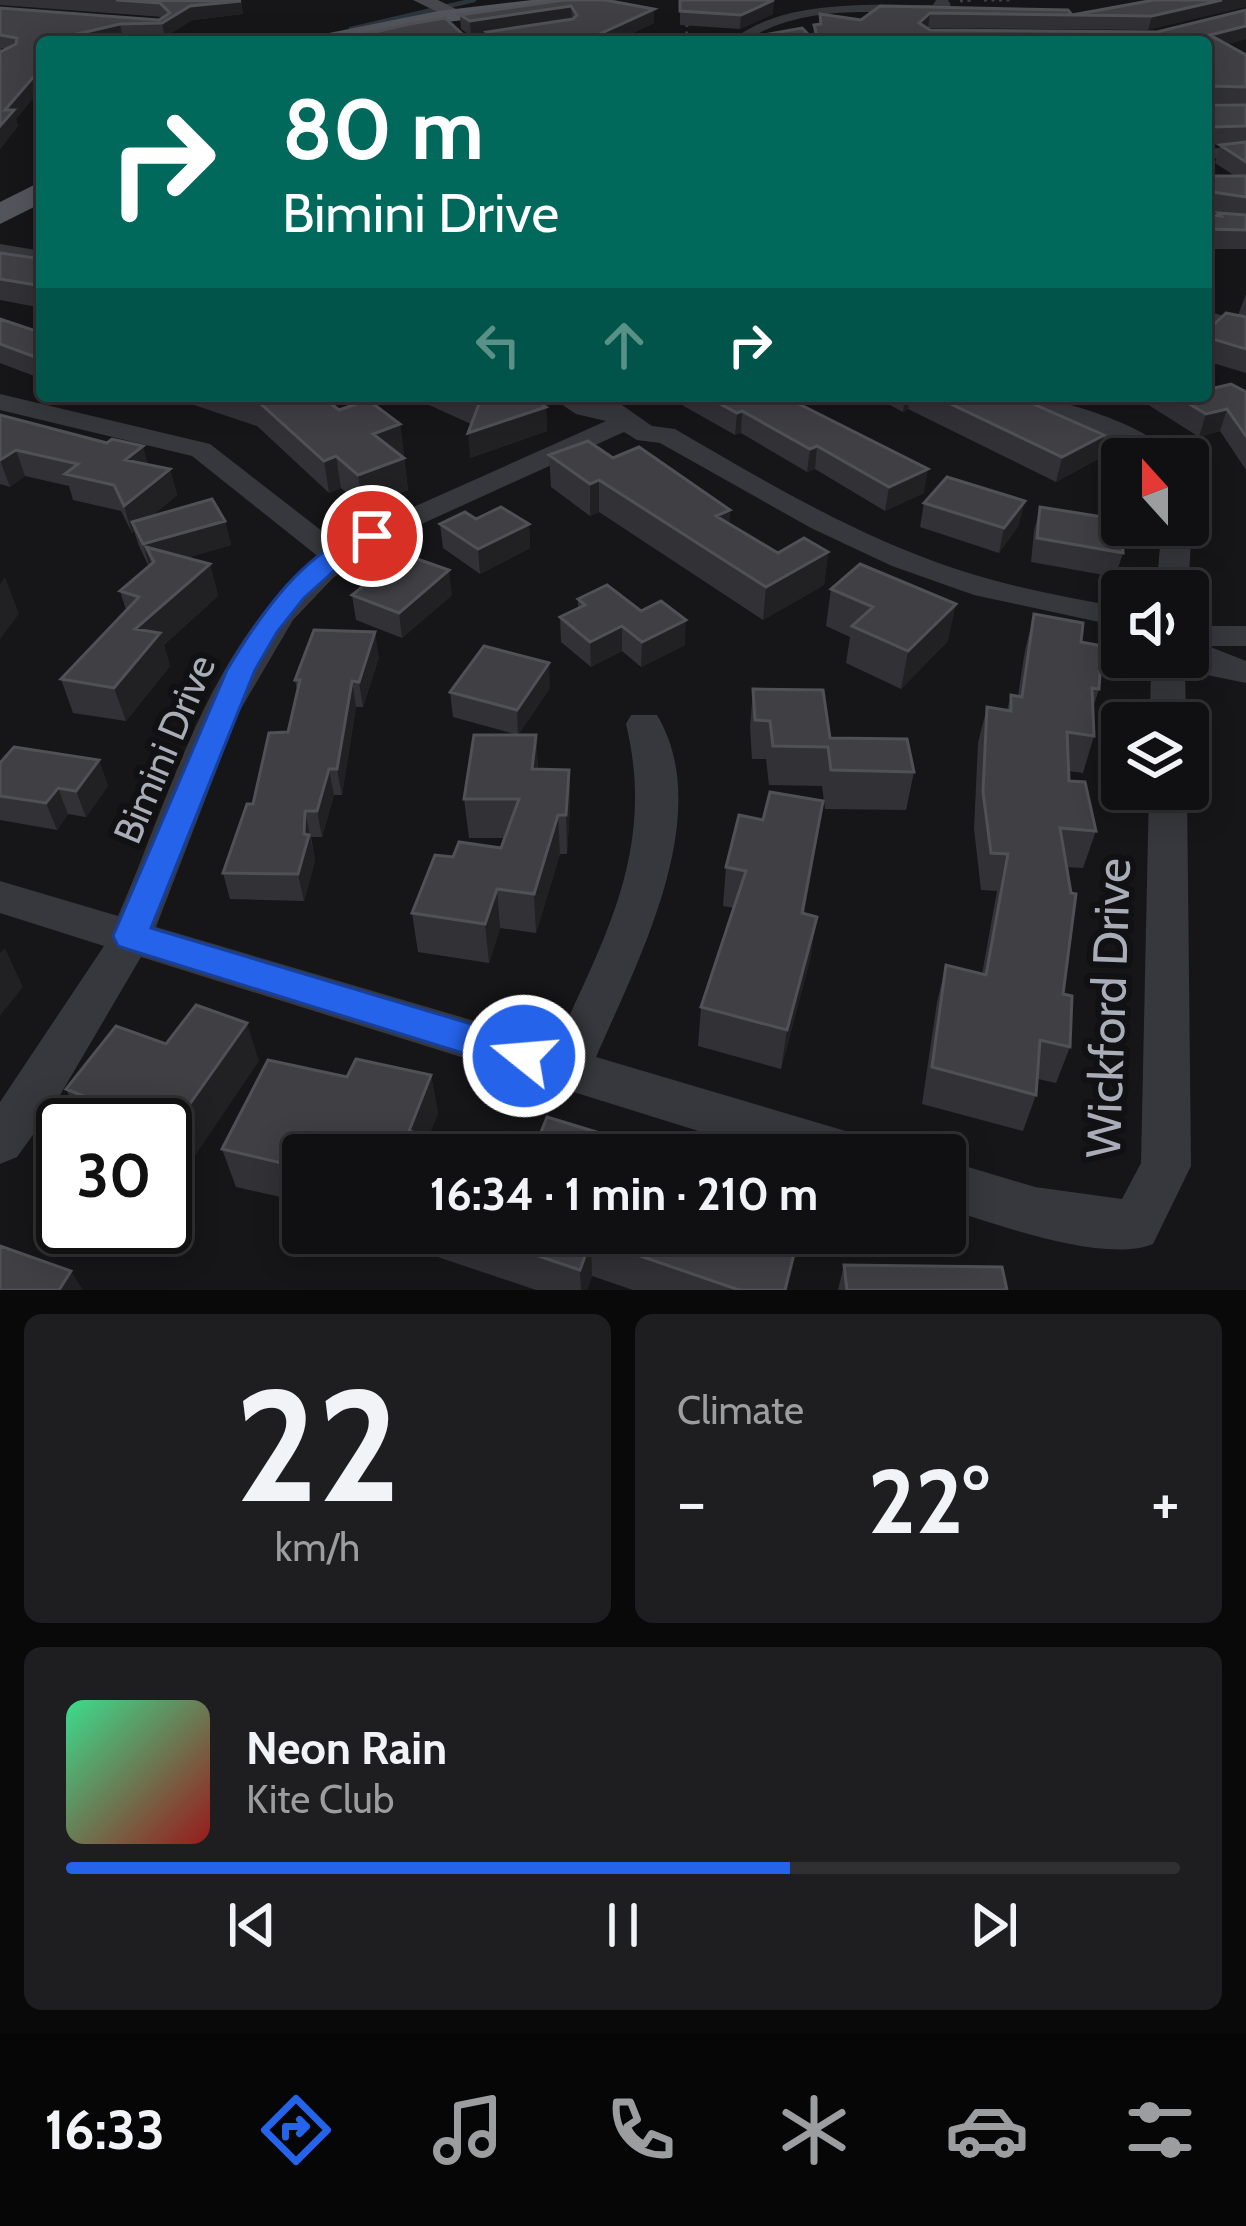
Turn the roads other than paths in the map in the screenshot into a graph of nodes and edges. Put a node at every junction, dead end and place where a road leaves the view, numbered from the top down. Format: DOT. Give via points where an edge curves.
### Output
graph roads {
  1 [pos="422,0"];
  2 [pos="586,0"];
  3 [pos="942,0"];
  4 [pos="457,14"];
  5 [pos="548,29"];
  6 [pos="349,36"];
  7 [pos="505,36"];
  8 [pos="751,36"];
  9 [pos="1246,151"];
  10 [pos="1212,154"];
  11 [pos="36,194"];
  12 [pos="0,215"];
  13 [pos="0,239"];
  14 [pos="36,245"];
  15 [pos="0,250"];
  16 [pos="36,256"];
  17 [pos="1212,320"];
  18 [pos="1246,328"];
  19 [pos="0,402"];
  20 [pos="572,402"];
  21 [pos="1042,402"];
  22 [pos="617,415"];
  23 [pos="1128,438"];
  24 [pos="336,556"];
  25 [pos="1101,612"];
  26 [pos="1101,634"];
  27 [pos="1209,636"];
  28 [pos="1246,636"];
  29 [pos="1209,661"];
  30 [pos="1246,672"];
  31 [pos="644,724"];
  32 [pos="1168,810"];
  33 [pos="0,897"];
  34 [pos="130,936"];
  35 [pos="568,1069"];
  36 [pos="780,1134"];
  37 [pos="0,1141"];
  38 [pos="966,1191"];
  1 -- 4 [label="main road"];
  2 -- 4 [label="main road"];
  3 -- 8 [label="street" via="934,9 773,20"];
  4 -- 6 [label="main road"];
  5 -- 7 [label="street"];
  9 -- 10 [label="street"];
  11 -- 12 [label="main road"];
  13 -- 14 [label="street"];
  15 -- 16 [label="street"];
  17 -- 18 [label="street"];
  19 -- 24 [label="street" via="201,450"];
  20 -- 22 [label="street"];
  21 -- 23 [label="street"];
  22 -- 24 [label="street, Bimini Drive"];
  22 -- 25 [label="street" via="938,572"];
  22 -- 26 [label="street" via="643,440 763,512 910,581"];
  24 -- 34 [label="street, Bimini Drive" via="295,592 241,670"];
  27 -- 28 [label="street"];
  29 -- 30 [label="street"];
  31 -- 35 [label="street" via="662,809 654,866"];
  32 -- 38 [label="street, Wickford Drive" via="1166,1166 1135,1226 1035,1212"];
  33 -- 34 [label="street"];
  34 -- 35 [label="street"];
  34 -- 37 [label="street, Bimini Drive"];
  35 -- 36 [label="street"];
}
